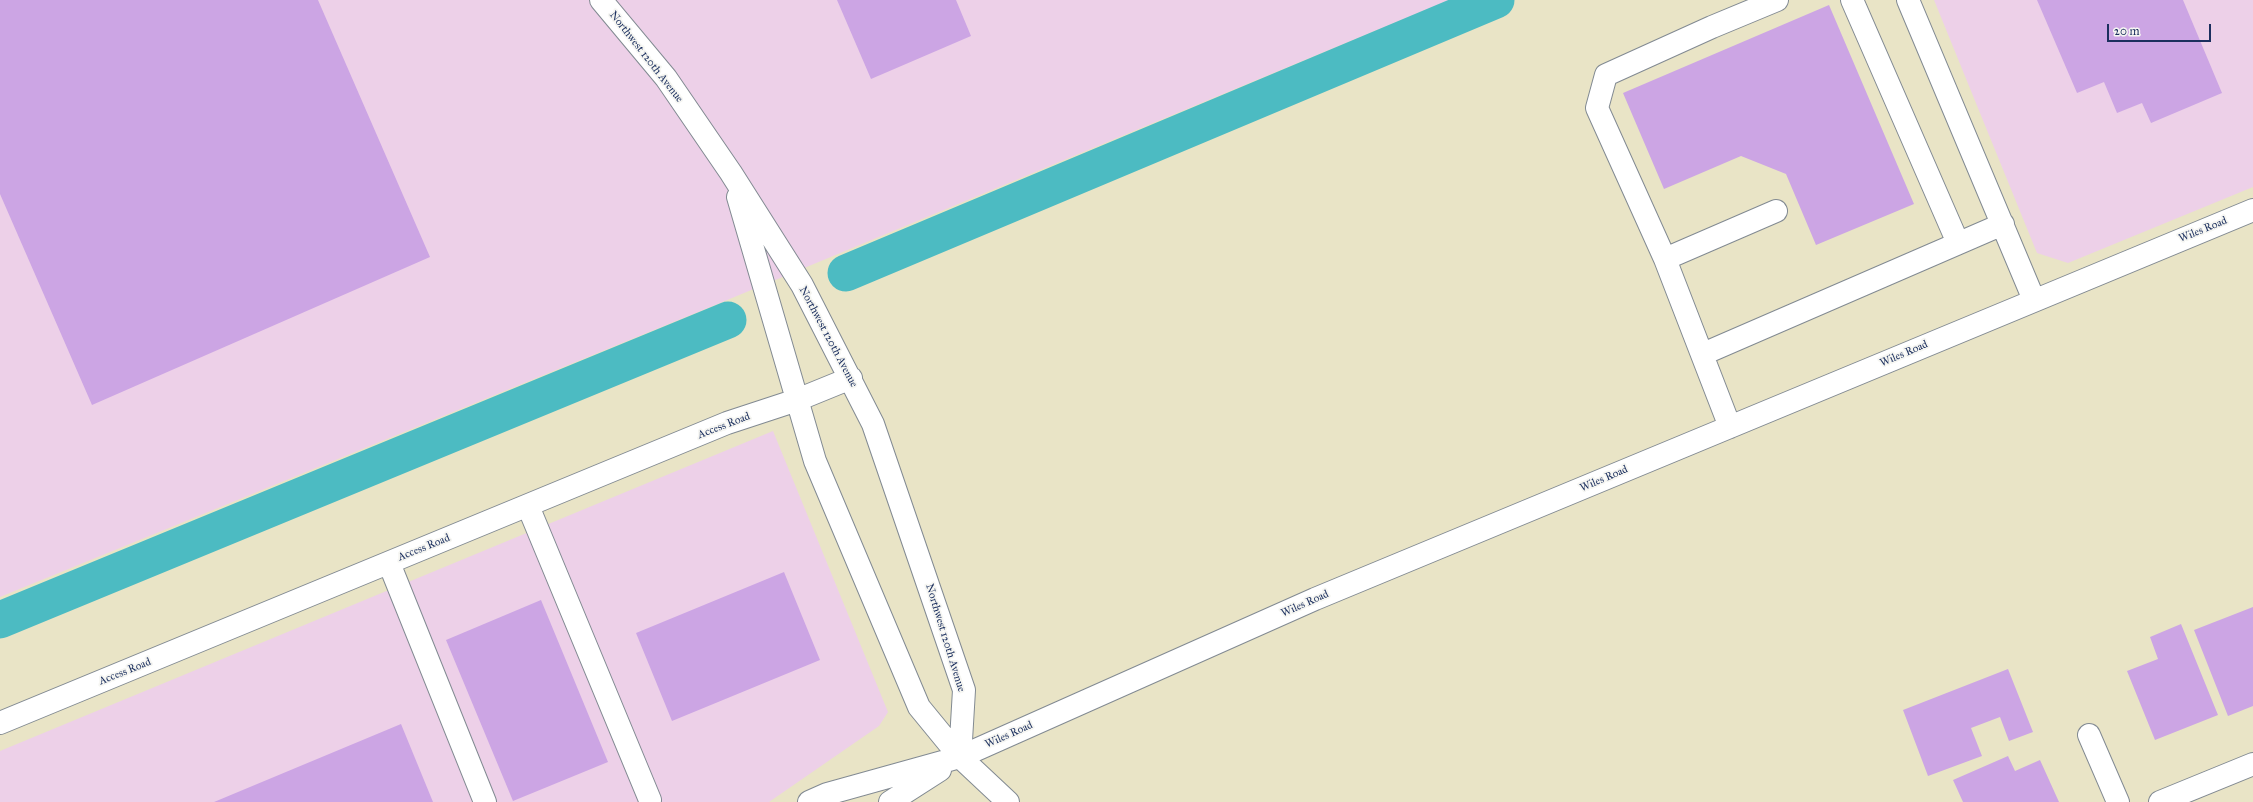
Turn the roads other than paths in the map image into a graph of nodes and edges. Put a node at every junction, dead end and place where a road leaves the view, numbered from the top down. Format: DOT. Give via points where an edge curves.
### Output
graph roads {
  1 [pos="601,0"];
  2 [pos="1777,0"];
  3 [pos="1852,0"];
  4 [pos="1908,0"];
  5 [pos="731,173"];
  6 [pos="2253,210"];
  7 [pos="1776,211"];
  8 [pos="2003,224"];
  9 [pos="1958,243"];
  10 [pos="1665,259"];
  11 [pos="2034,300"];
  12 [pos="1703,354"];
  13 [pos="851,378"];
  14 [pos="797,400"];
  15 [pos="1730,426"];
  16 [pos="528,506"];
  17 [pos="389,563"];
  18 [pos="0,723"];
  19 [pos="2089,735"];
  20 [pos="960,757"];
  21 [pos="2253,764"];
  22 [pos="650,800"];
  23 [pos="485,802"];
  24 [pos="809,802"];
  25 [pos="890,802"];
  26 [pos="1008,802"];
  27 [pos="2118,802"];
  28 [pos="2160,802"];
  1 -- 5 [label="street, Northwest 120th Avenue" via="666,78"];
  2 -- 10 [label="street" via="1606,76 1597,108"];
  3 -- 9 [label="street"];
  4 -- 8 [label="street"];
  5 -- 13 [label="street, Northwest 120th Avenue" via="802,285"];
  5 -- 14 [label="street, Northwest 120th Avenue"];
  6 -- 11 [label="street, Wiles Road"];
  7 -- 10 [label="street"];
  8 -- 9 [label="street"];
  8 -- 11 [label="street"];
  9 -- 12 [label="street"];
  10 -- 12 [label="street"];
  11 -- 15 [label="street, Wiles Road"];
  12 -- 15 [label="street"];
  13 -- 14 [label="street, Access Road"];
  13 -- 20 [label="street, Northwest 120th Avenue" via="881,445 964,690"];
  14 -- 16 [label="street, Access Road" via="727,424"];
  14 -- 20 [label="street, Northwest 120th Avenue" via="815,461 919,707"];
  15 -- 20 [label="street, Wiles Road" via="1315,599"];
  16 -- 17 [label="street, Access Road"];
  16 -- 22 [label="street"];
  17 -- 18 [label="street, Access Road"];
  17 -- 23 [label="street"];
  19 -- 27 [label="street"];
  20 -- 24 [label="street, Wiles Road" via="827,794"];
  20 -- 25 [label="street, Wiles Road"];
  20 -- 26 [label="street"];
  21 -- 28 [label="street"];
}
